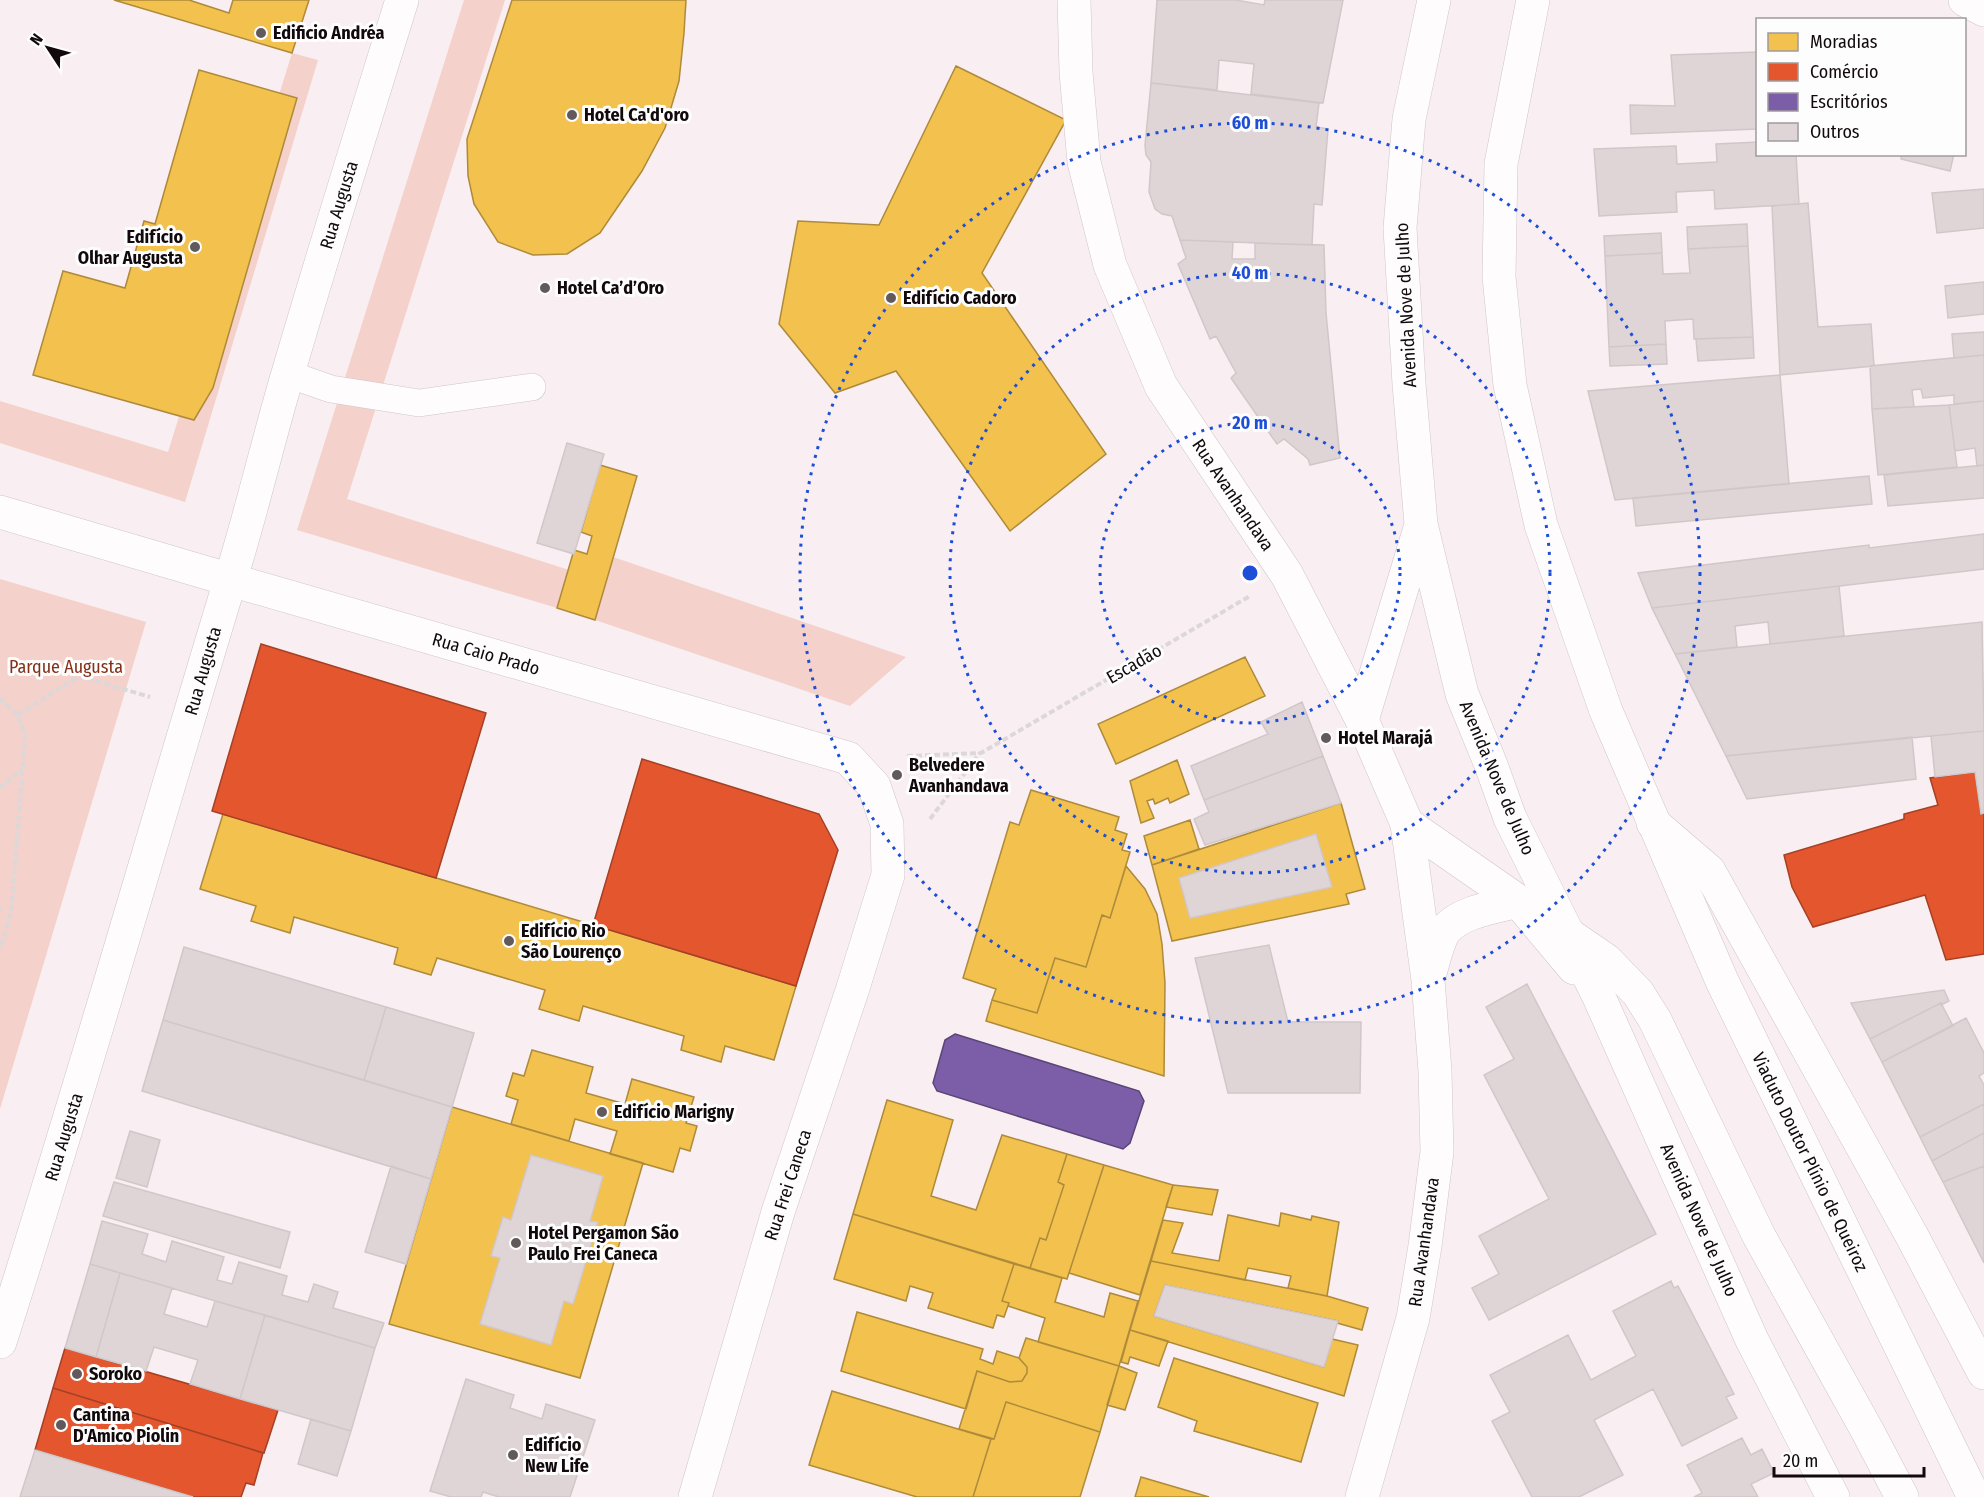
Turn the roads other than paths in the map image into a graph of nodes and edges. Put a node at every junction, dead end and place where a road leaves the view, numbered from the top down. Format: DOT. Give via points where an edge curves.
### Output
graph roads {
  1 [pos="402,0"];
  2 [pos="1074,0"];
  3 [pos="1434,0"];
  4 [pos="1533,0"];
  5 [pos="1965,0"];
  6 [pos="1984,10"];
  7 [pos="288,374"];
  8 [pos="532,387"];
  9 [pos="0,512"];
  10 [pos="1421,524"];
  11 [pos="231,580"];
  12 [pos="1362,720"];
  13 [pos="1653,823"];
  14 [pos="1407,824"];
  15 [pos="888,875"];
  16 [pos="1518,901"];
  17 [pos="1568,934"];
  18 [pos="1428,980"];
  19 [pos="1599,997"];
  20 [pos="1975,1333"];
  21 [pos="0,1342"];
  22 [pos="1984,1373"];
  23 [pos="695,1497"];
  24 [pos="1362,1497"];
  25 [pos="1833,1497"];
  26 [pos="1902,1497"];
  27 [pos="1974,1497"];
  1 -- 7 [label="main road, Rua Augusta"];
  2 -- 12 [label="main road, Rua Avanhandava" via="1084,162 1110,265 1161,386 1287,575"];
  3 -- 10 [label="main road, Avenida Nove de Julho" via="1409,119 1400,228"];
  4 -- 13 [label="main road" via="1501,164 1499,277 1510,385 1541,525 1606,711"];
  5 -- 6 [label="main road"];
  7 -- 8 [label="lane" via="331,389 419,403"];
  7 -- 11 [label="main road, Rua Augusta"];
  9 -- 11 [label="main road, Rua Caio Prado"];
  10 -- 12 [label="main road"];
  10 -- 17 [label="main road, Avenida Nove de Julho" via="1462,694 1510,818"];
  11 -- 15 [label="main road, Rua Caio Prado" via="848,758 874,786 887,824"];
  11 -- 21 [label="main road, Rua Augusta"];
  12 -- 14 [label="main road, Rua Avanhandava"];
  13 -- 20 [label="main road" via="1709,871 1907,1225"];
  13 -- 27 [label="main road, Viaduto Doutor Plínio de Queiroz" via="1722,981"];
  14 -- 16 [label="main road"];
  14 -- 18 [label="main road, Rua Avanhandava"];
  15 -- 23 [label="main road, Rua Frei Caneca" via="778,1212"];
  16 -- 18 [label="main road, Rua Avanhandava" via="1466,915 1445,931"];
  16 -- 19 [label="main road"];
  17 -- 19 [label="main road, Avenida Nove de Julho"];
  17 -- 26 [label="main road" via="1606,960 1638,993 1655,1020 1759,1236"];
  18 -- 24 [label="main road, Rua Avanhandava" via="1437,1152 1413,1318"];
  19 -- 25 [label="main road, Avenida Nove de Julho" via="1752,1340"];
  20 -- 22 [label="main road"];
}
